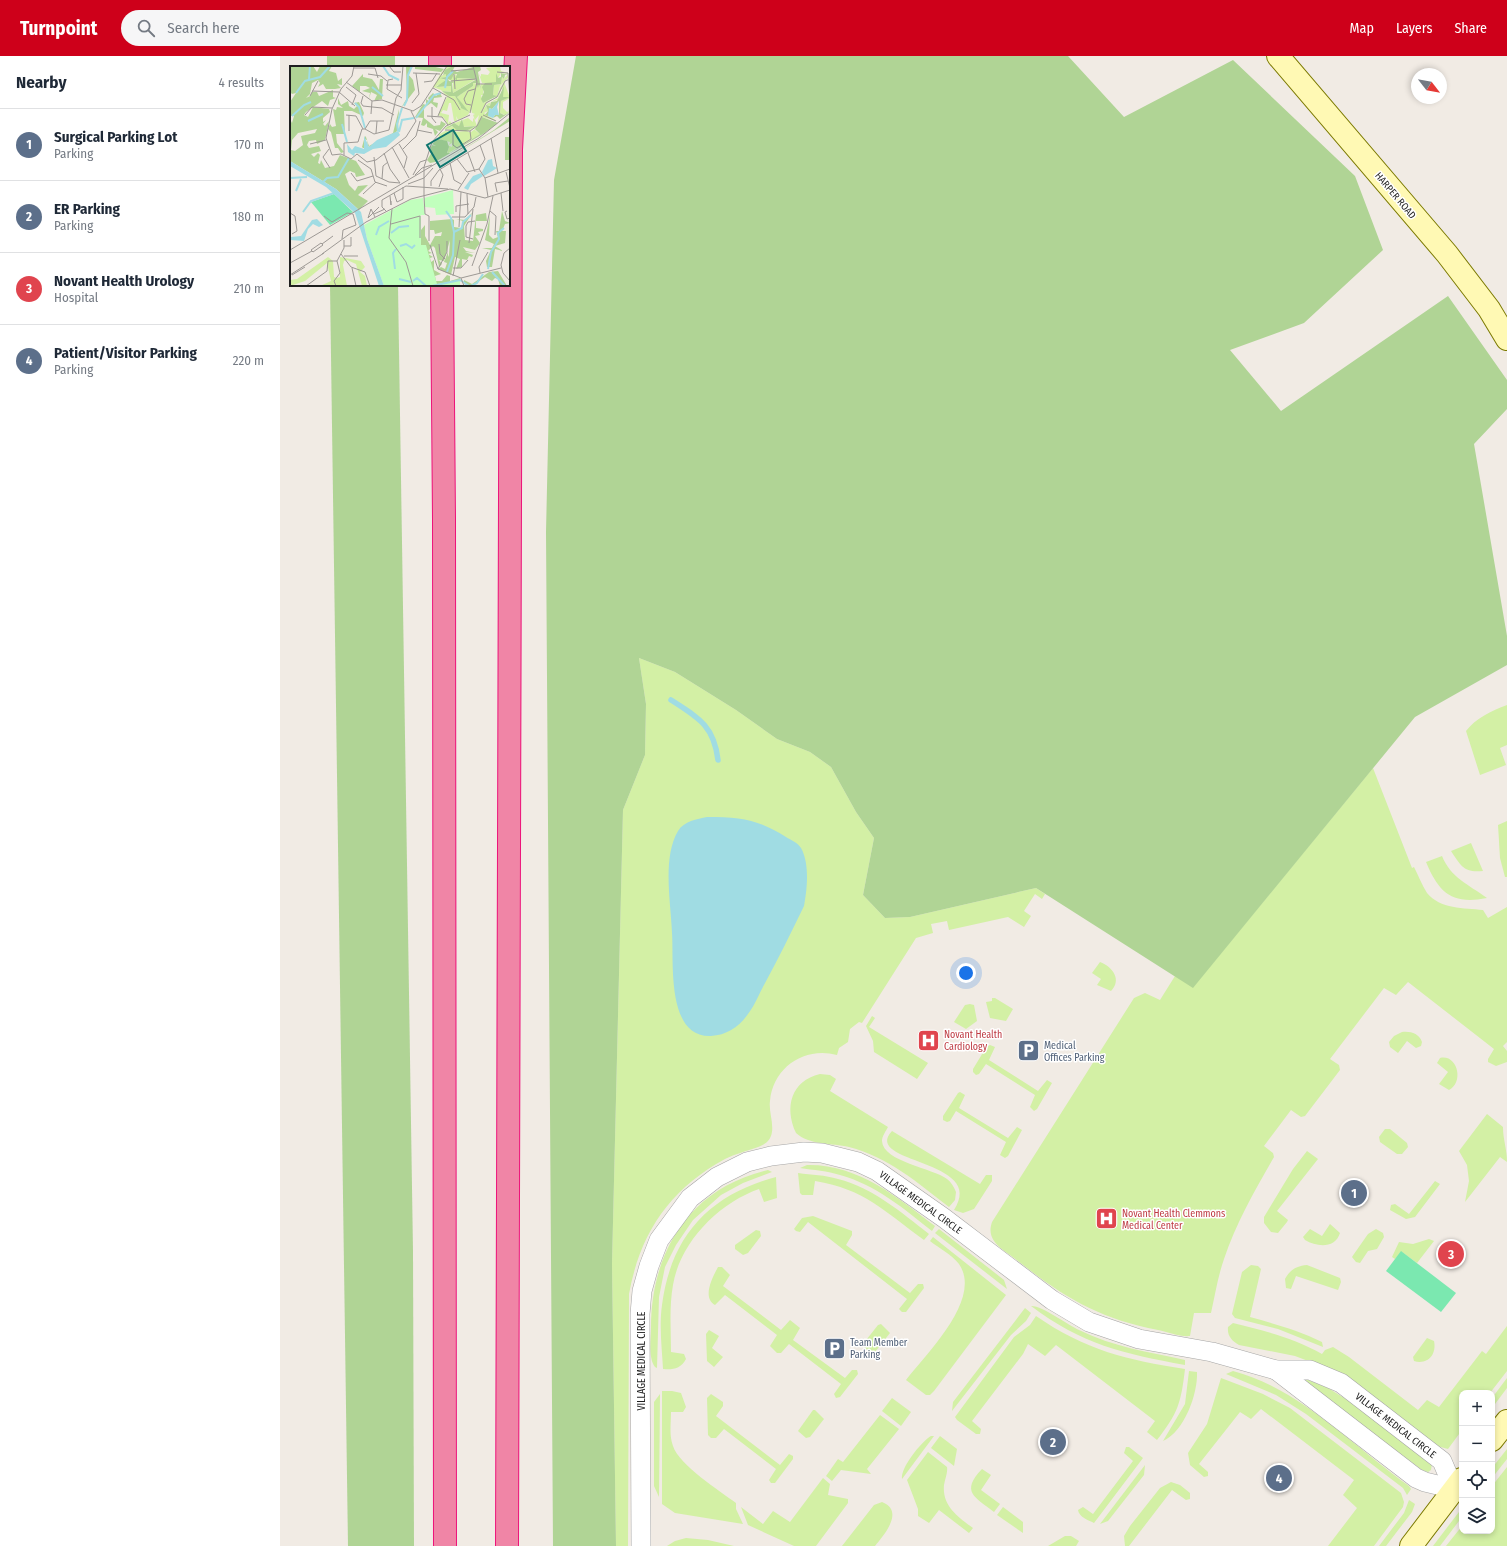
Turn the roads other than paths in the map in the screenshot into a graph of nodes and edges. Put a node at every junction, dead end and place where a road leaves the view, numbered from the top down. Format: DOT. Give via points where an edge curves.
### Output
graph roads {
  1 [pos="516,56"];
  2 [pos="1278,56"];
  3 [pos="442,286"];
  4 [pos="1507,339"];
  5 [pos="1276,1370"];
  6 [pos="1507,1421"];
  7 [pos="1495,1436"];
  8 [pos="1458,1484"];
  9 [pos="445,1546"];
  10 [pos="507,1546"];
  11 [pos="640,1546"];
  12 [pos="1411,1546"];
  1 -- 10 [label="highway" via="511,165"];
  2 -- 4 [label="main road, HARPER ROAD" via="1447,254 1489,309"];
  3 -- 9 [label="highway"];
  5 -- 8 [label="street, VILLAGE MEDICAL CIRCLE" via="1416,1478 1425,1482"];
  5 -- 8 [label="street, VILLAGE MEDICAL CIRCLE" via="1310,1370 1341,1383 1442,1461"];
  5 -- 11 [label="street, VILLAGE MEDICAL CIRCLE" via="1212,1352 1139,1339 1089,1322 1052,1300 904,1188 858,1162 822,1153 804,1152 747,1162 717,1177 690,1198 659,1240 642,1291"];
  6 -- 7 [label="main road"];
  8 -- 12 [label="main road"];
}
